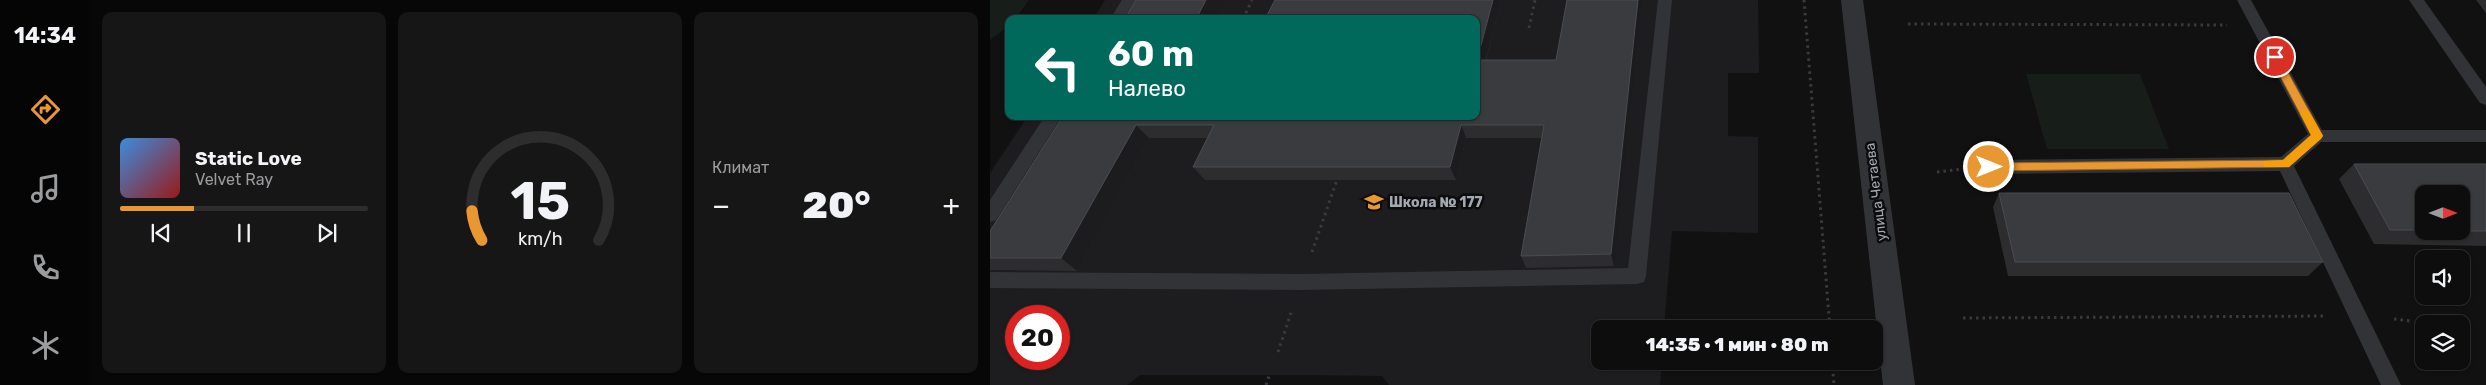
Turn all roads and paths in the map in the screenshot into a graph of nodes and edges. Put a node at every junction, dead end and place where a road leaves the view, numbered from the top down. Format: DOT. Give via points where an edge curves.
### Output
graph roads {
  1 [pos="1129,0"];
  2 [pos="1252,0"];
  3 [pos="1536,0"];
  4 [pos="1664,0"];
  5 [pos="1804,0"];
  6 [pos="1852,0"];
  7 [pos="2244,0"];
  8 [pos="2416,0"];
  9 [pos="1120,15"];
  10 [pos="1245,15"];
  11 [pos="1908,24"];
  12 [pos="2258,26"];
  13 [pos="1529,28"];
  14 [pos="2486,99"];
  15 [pos="1051,120"];
  16 [pos="2317,136"];
  17 [pos="2486,136"];
  18 [pos="2285,164"];
  19 [pos="1989,167"];
  20 [pos="1340,170"];
  21 [pos="1332,196"];
  22 [pos="990,214"];
  23 [pos="990,280"];
  24 [pos="2359,316"];
  25 [pos="1963,318"];
  26 [pos="1829,320"];
  27 [pos="2410,321"];
  28 [pos="1833,370"];
  29 [pos="1269,376"];
  30 [pos="1266,385"];
  31 [pos="1834,385"];
  32 [pos="1899,385"];
  33 [pos="2391,385"];
  1 -- 9 [label="lane"];
  2 -- 10 [label="path"];
  3 -- 13 [label="path"];
  4 -- 23 [label="lane" via="1637,276 1301,282"];
  5 -- 26 [label="path"];
  6 -- 32 [label="street, улица Четаева"];
  7 -- 12 [label="lane"];
  8 -- 14 [label="lane"];
  11 -- 12 [label="path"];
  12 -- 16 [label="lane"];
  15 -- 22 [label="lane"];
  16 -- 17 [label="lane"];
  16 -- 18 [label="lane"];
  18 -- 19 [label="lane"];
  18 -- 24 [label="lane"];
  20 -- 21 [label="path"];
  24 -- 25 [label="path"];
  24 -- 27 [label="path"];
  24 -- 33 [label="lane"];
  28 -- 31 [label="path"];
  29 -- 30 [label="path"];
}
